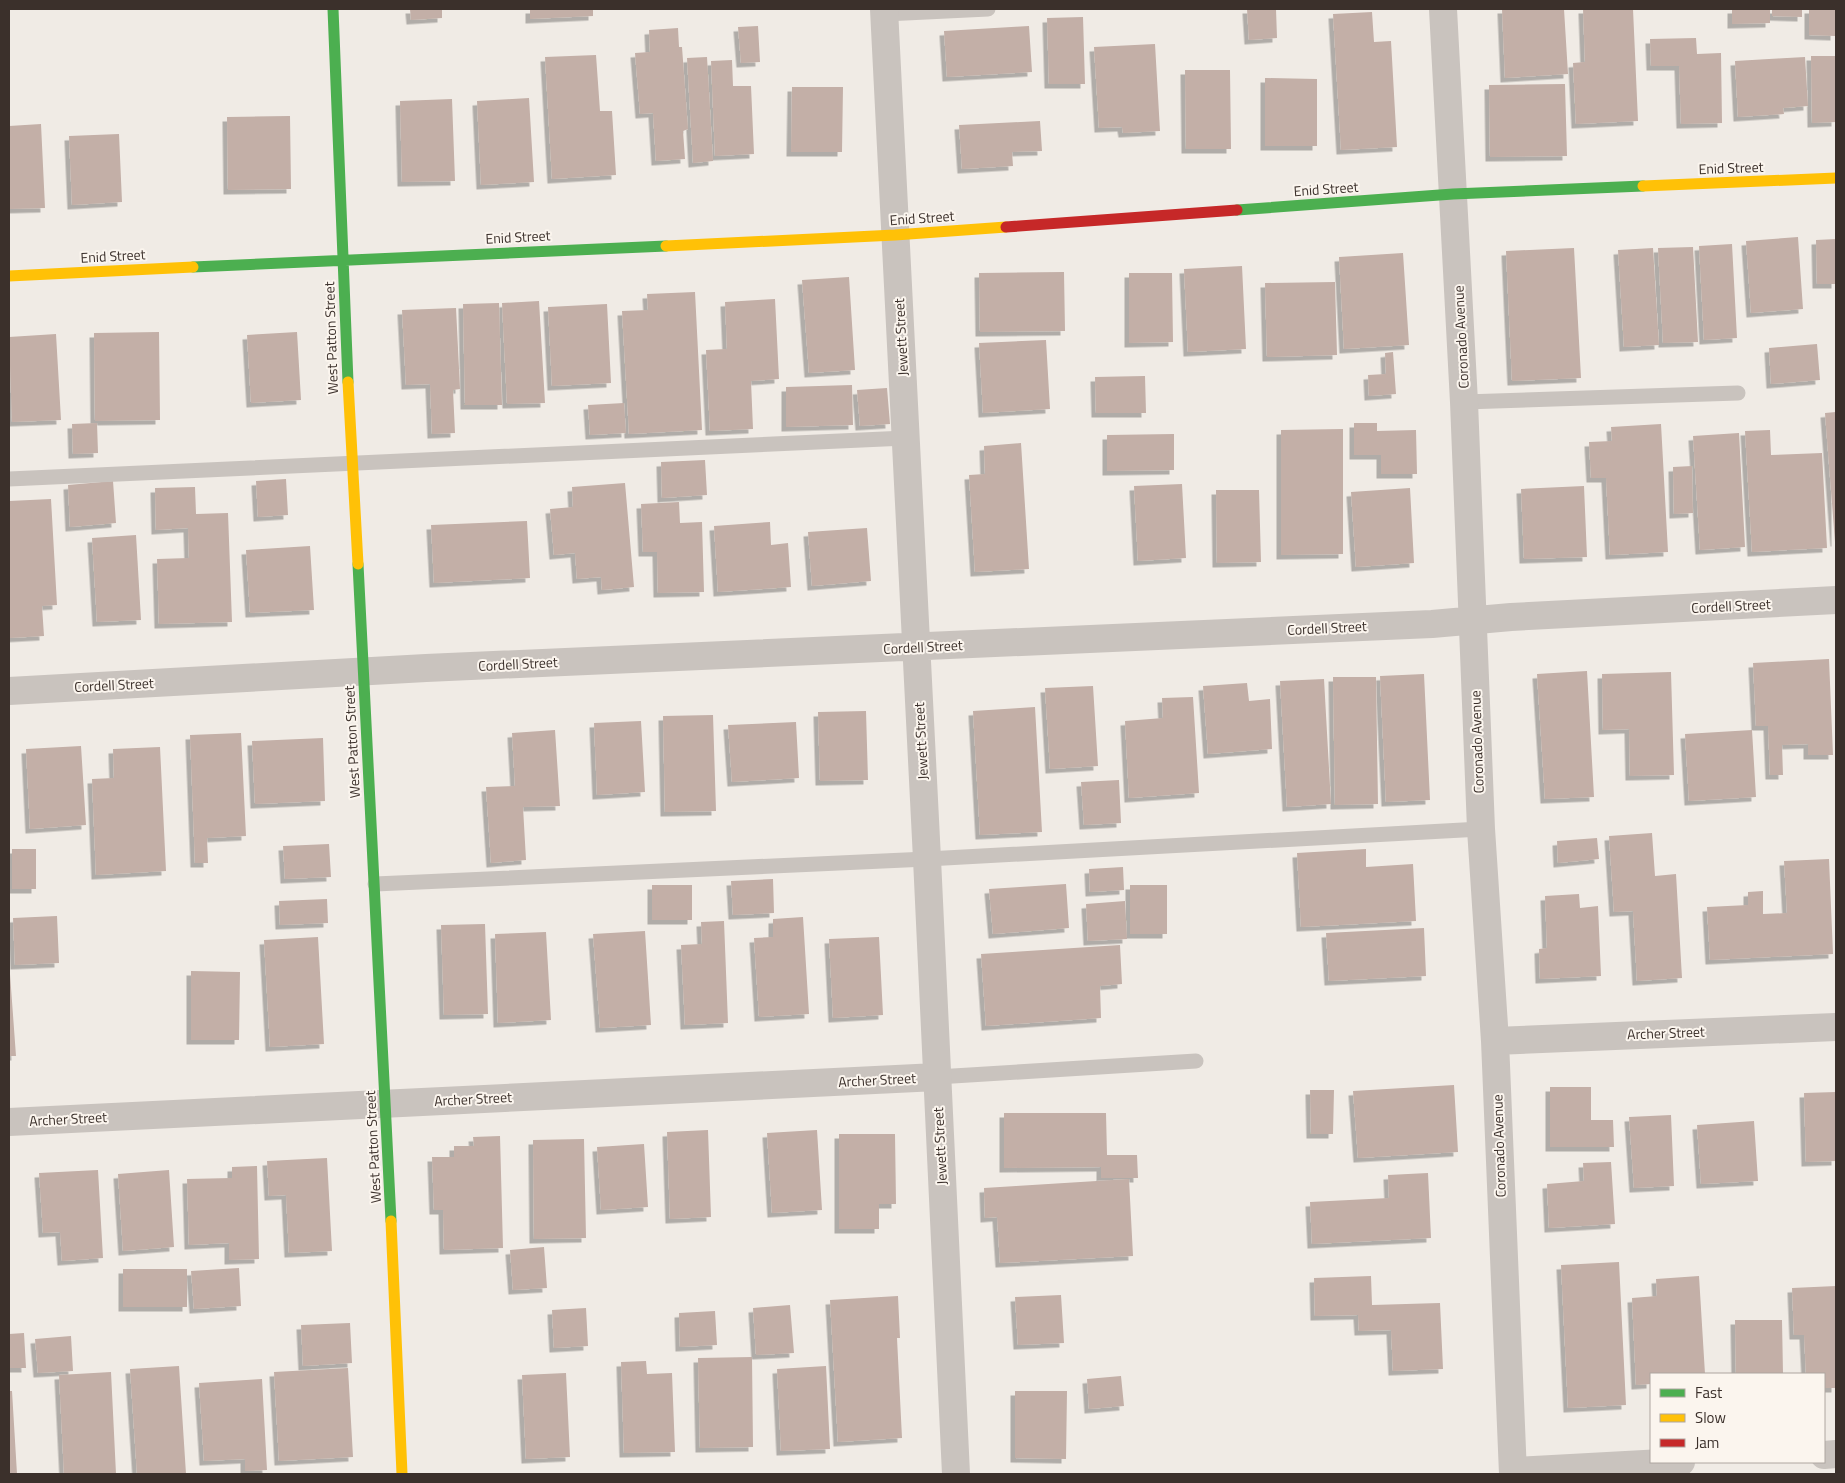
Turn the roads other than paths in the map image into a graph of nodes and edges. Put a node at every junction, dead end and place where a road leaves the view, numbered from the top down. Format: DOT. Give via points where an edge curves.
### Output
graph roads {
  1 [pos="333,9"];
  2 [pos="988,9"];
  3 [pos="1443,9"];
  4 [pos="884,11"];
  5 [pos="1836,178"];
  6 [pos="1453,194"];
  7 [pos="895,235"];
  8 [pos="343,261"];
  9 [pos="9,276"];
  10 [pos="1738,393"];
  11 [pos="1464,402"];
  12 [pos="906,438"];
  13 [pos="352,463"];
  14 [pos="9,479"];
  15 [pos="1836,600"];
  16 [pos="1472,621"];
  17 [pos="916,647"];
  18 [pos="364,672"];
  19 [pos="9,690"];
  20 [pos="1481,828"];
  21 [pos="927,858"];
  22 [pos="375,884"];
  23 [pos="1836,1027"];
  24 [pos="1495,1041"];
  25 [pos="1196,1061"];
  26 [pos="937,1077"];
  27 [pos="386,1104"];
  28 [pos="9,1122"];
  29 [pos="1664,1463"];
  30 [pos="1513,1472"];
  31 [pos="402,1474"];
  32 [pos="956,1474"];
  1 -- 8 [label="street, West Patton Street"];
  2 -- 4 [label="lane"];
  3 -- 6 [label="street, Coronado Avenue"];
  4 -- 7 [label="street, Jewett Street"];
  5 -- 6 [label="street, Enid Street"];
  6 -- 7 [label="street, Enid Street"];
  6 -- 11 [label="street, Coronado Avenue"];
  7 -- 8 [label="street, Enid Street"];
  7 -- 12 [label="street, Jewett Street"];
  8 -- 9 [label="street, Enid Street"];
  8 -- 13 [label="street, West Patton Street"];
  10 -- 11 [label="lane"];
  11 -- 16 [label="street, Coronado Avenue"];
  12 -- 13 [label="lane"];
  12 -- 17 [label="street, Jewett Street"];
  13 -- 14 [label="lane"];
  13 -- 18 [label="street, West Patton Street"];
  15 -- 16 [label="street, Cordell Street"];
  16 -- 17 [label="street, Cordell Street"];
  16 -- 20 [label="street, Coronado Avenue"];
  17 -- 18 [label="street, Cordell Street"];
  17 -- 21 [label="street, Jewett Street"];
  18 -- 19 [label="street, Cordell Street"];
  18 -- 22 [label="street, West Patton Street"];
  20 -- 21 [label="lane"];
  20 -- 24 [label="street, Coronado Avenue"];
  21 -- 22 [label="lane"];
  21 -- 26 [label="street, Jewett Street"];
  22 -- 27 [label="street, West Patton Street"];
  23 -- 24 [label="street, Archer Street"];
  24 -- 30 [label="street, Coronado Avenue"];
  25 -- 26 [label="lane"];
  26 -- 27 [label="street, Archer Street"];
  26 -- 32 [label="street, Jewett Street"];
  27 -- 28 [label="street, Archer Street"];
  27 -- 31 [label="street, West Patton Street"];
  29 -- 30 [label="street"];
}
